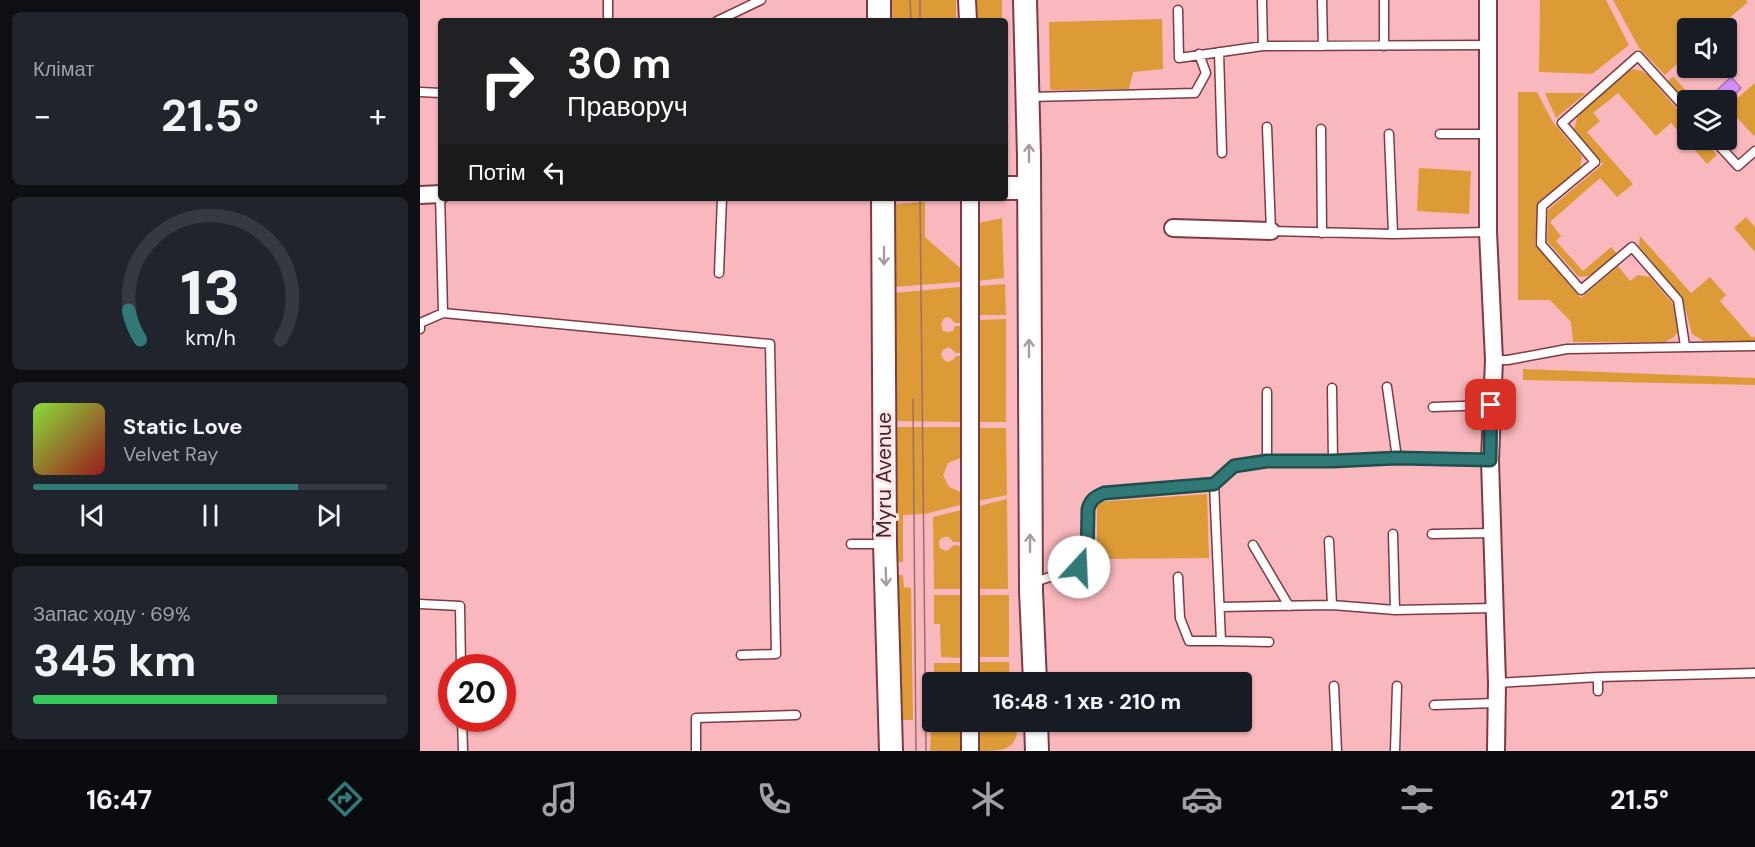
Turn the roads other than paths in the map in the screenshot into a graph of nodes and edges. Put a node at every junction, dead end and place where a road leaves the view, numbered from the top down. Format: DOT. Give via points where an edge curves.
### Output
graph roads {
  1 [pos="608,0"];
  2 [pos="761,0"];
  3 [pos="879,0"];
  4 [pos="967,0"];
  5 [pos="1025,0"];
  6 [pos="1262,0"];
  7 [pos="1322,0"];
  8 [pos="1384,0"];
  9 [pos="1488,0"];
  10 [pos="1178,10"];
  11 [pos="608,15"];
  12 [pos="723,18"];
  13 [pos="879,18"];
  14 [pos="968,18"];
  15 [pos="1488,45"];
  16 [pos="1263,46"];
  17 [pos="1323,46"];
  18 [pos="1384,46"];
  19 [pos="1219,52"];
  20 [pos="1199,54"];
  21 [pos="420,92"];
  22 [pos="438,93"];
  23 [pos="1028,97"];
  24 [pos="1677,99"];
  25 [pos="1267,127"];
  26 [pos="1321,129"];
  27 [pos="1389,134"];
  28 [pos="1440,134"];
  29 [pos="1487,134"];
  30 [pos="1723,150"];
  31 [pos="1755,151"];
  32 [pos="1222,153"];
  33 [pos="1008,188"];
  34 [pos="1028,188"];
  35 [pos="438,194"];
  36 [pos="420,195"];
  37 [pos="441,201"];
  38 [pos="722,201"];
  39 [pos="883,201"];
  40 [pos="970,201"];
  41 [pos="1173,228"];
  42 [pos="1271,231"];
  43 [pos="1488,232"];
  44 [pos="1322,233"];
  45 [pos="1394,234"];
  46 [pos="719,273"];
  47 [pos="443,313"];
  48 [pos="420,329"];
  49 [pos="1685,346"];
  50 [pos="1755,346"];
  51 [pos="1494,360"];
  52 [pos="1387,387"];
  53 [pos="1332,388"];
  54 [pos="1267,392"];
  55 [pos="1491,405"];
  56 [pos="1433,406"];
  57 [pos="1397,458"];
  58 [pos="1490,460"];
  59 [pos="1267,461"];
  60 [pos="1333,461"];
  61 [pos="1214,484"];
  62 [pos="1494,533"];
  63 [pos="1393,534"];
  64 [pos="1432,534"];
  65 [pos="1329,541"];
  66 [pos="851,544"];
  67 [pos="885,544"];
  68 [pos="1253,545"];
  69 [pos="1178,577"];
  70 [pos="1031,583"];
  71 [pos="420,604"];
  72 [pos="1332,605"];
  73 [pos="1220,606"];
  74 [pos="1289,606"];
  75 [pos="1494,608"];
  76 [pos="1395,610"];
  77 [pos="1221,641"];
  78 [pos="1269,642"];
  79 [pos="461,654"];
  80 [pos="741,655"];
  81 [pos="970,672"];
  82 [pos="1035,672"];
  83 [pos="1755,673"];
  84 [pos="1598,677"];
  85 [pos="1497,683"];
  86 [pos="1334,686"];
  87 [pos="1397,686"];
  88 [pos="1598,691"];
  89 [pos="1496,704"];
  90 [pos="1434,705"];
  91 [pos="796,715"];
  92 [pos="462,732"];
  93 [pos="970,732"];
  94 [pos="1036,732"];
  95 [pos="463,751"];
  96 [pos="696,751"];
  97 [pos="891,751"];
  98 [pos="970,751"];
  99 [pos="1036,751"];
  100 [pos="1337,751"];
  101 [pos="1395,751"];
  102 [pos="1496,751"];
  1 -- 11 [label="lane"];
  2 -- 12 [label="lane"];
  3 -- 13 [label="street"];
  4 -- 14 [label="street"];
  5 -- 23 [label="street"];
  6 -- 16 [label="lane"];
  7 -- 17 [label="lane"];
  8 -- 18 [label="lane"];
  9 -- 15 [label="street"];
  10 -- 20 [label="lane" via="1179,58"];
  15 -- 18 [label="lane"];
  15 -- 29 [label="street"];
  16 -- 17 [label="lane"];
  16 -- 19 [label="lane"];
  17 -- 18 [label="lane"];
  19 -- 20 [label="lane"];
  19 -- 32 [label="lane"];
  20 -- 23 [label="lane" via="1206,73 1195,93"];
  21 -- 22 [label="lane"];
  34 -- 23 [label="street, one-way"];
  24 -- 49 [label="lane" via="1638,56 1562,123 1595,162 1542,206 1541,244 1581,290 1632,247 1678,300"];
  25 -- 42 [label="lane"];
  26 -- 44 [label="lane"];
  27 -- 45 [label="lane"];
  28 -- 29 [label="lane"];
  29 -- 43 [label="street"];
  30 -- 31 [label="lane" via="1738,166"];
  33 -- 34 [label="street"];
  70 -- 34 [label="street, one-way"];
  35 -- 36 [label="street"];
  37 -- 47 [label="lane"];
  38 -- 46 [label="lane"];
  39 -- 67 [label="street, Myru Avenue, one-way"];
  40 -- 81 [label="street"];
  41 -- 42 [label="street"];
  42 -- 44 [label="lane"];
  43 -- 45 [label="lane"];
  43 -- 51 [label="street"];
  44 -- 45 [label="lane"];
  47 -- 48 [label="lane" via="420,323"];
  47 -- 80 [label="lane" via="770,344 776,654"];
  49 -- 50 [label="lane"];
  49 -- 51 [label="lane" via="1567,349"];
  51 -- 55 [label="street"];
  52 -- 57 [label="lane"];
  53 -- 60 [label="lane"];
  54 -- 59 [label="lane"];
  55 -- 56 [label="lane"];
  55 -- 58 [label="street"];
  57 -- 58 [label="lane"];
  57 -- 60 [label="lane"];
  58 -- 62 [label="street"];
  59 -- 60 [label="lane"];
  59 -- 61 [label="lane" via="1234,466"];
  61 -- 70 [label="lane" via="1095,496 1088,509 1087,562"];
  61 -- 73 [label="lane"];
  62 -- 64 [label="lane"];
  62 -- 75 [label="street"];
  63 -- 76 [label="lane"];
  65 -- 72 [label="lane"];
  66 -- 67 [label="lane"];
  67 -- 97 [label="street, Myru Avenue, one-way"];
  68 -- 74 [label="lane"];
  69 -- 77 [label="lane" via="1180,618 1189,641"];
  70 -- 82 [label="street"];
  71 -- 79 [label="lane" via="460,606"];
  72 -- 74 [label="lane"];
  72 -- 76 [label="lane"];
  73 -- 74 [label="lane"];
  73 -- 77 [label="lane"];
  75 -- 76 [label="lane"];
  75 -- 85 [label="street"];
  77 -- 78 [label="lane"];
  83 -- 84 [label="lane"];
  84 -- 85 [label="lane"];
  84 -- 88 [label="lane"];
  85 -- 89 [label="street"];
  86 -- 100 [label="lane"];
  87 -- 101 [label="lane"];
  89 -- 90 [label="lane"];
  89 -- 102 [label="street"];
  91 -- 96 [label="lane" via="696,718"];
  92 -- 95 [label="lane"];
  93 -- 98 [label="street"];
  94 -- 99 [label="street"];
}
